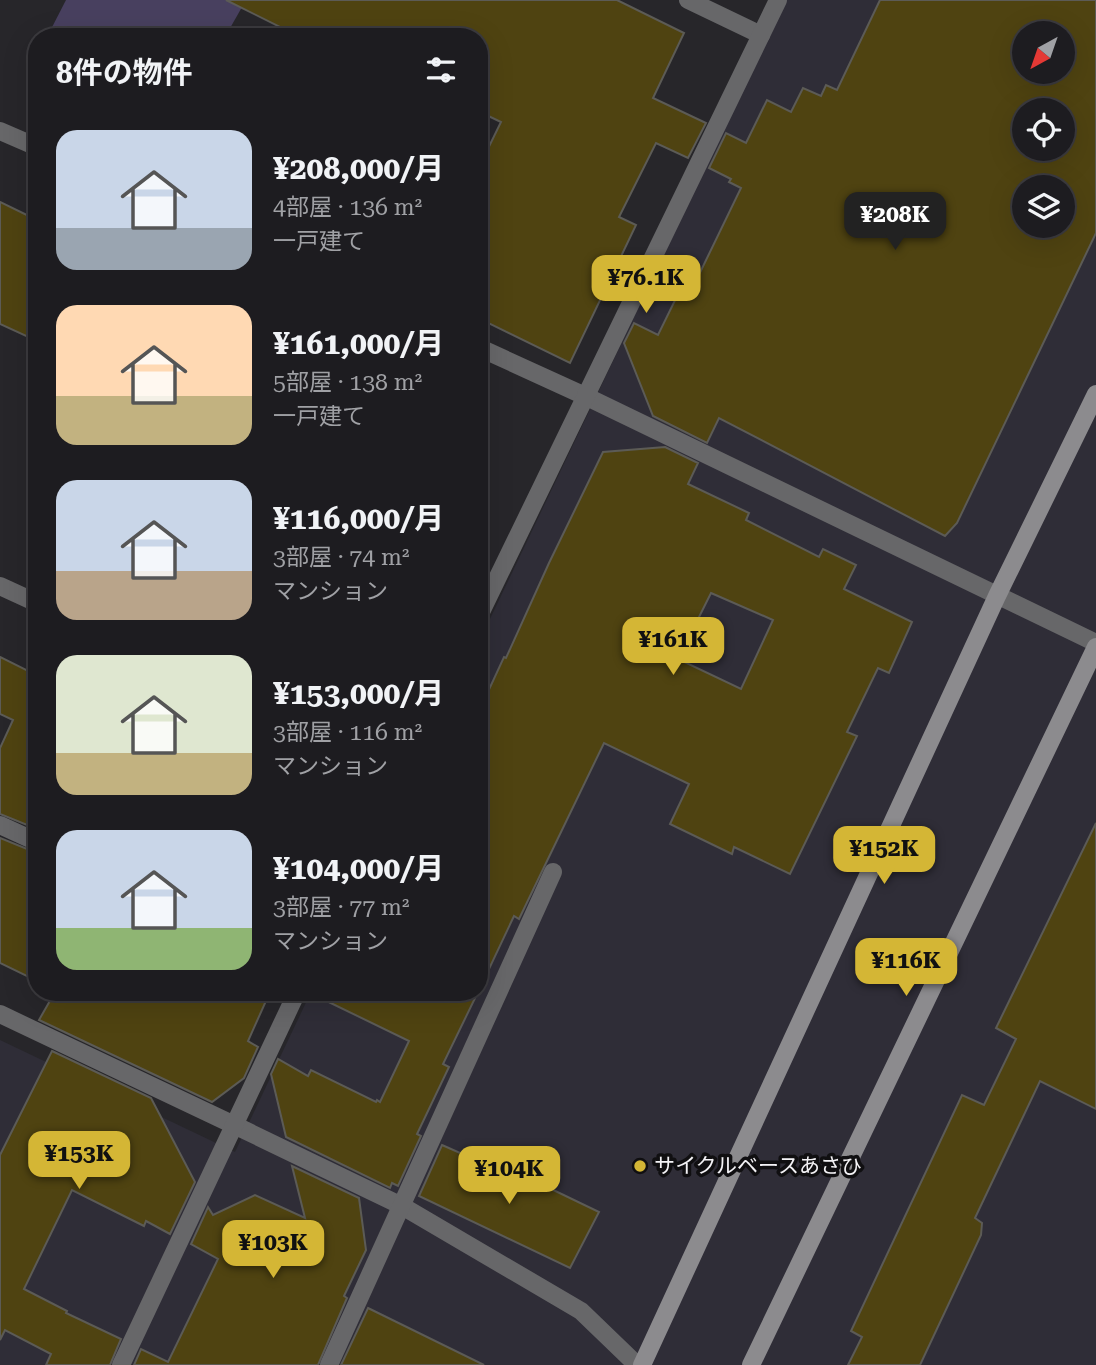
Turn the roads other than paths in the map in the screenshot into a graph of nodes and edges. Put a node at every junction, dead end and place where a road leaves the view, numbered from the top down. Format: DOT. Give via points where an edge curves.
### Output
graph roads {
  1 [pos="688,0"];
  2 [pos="778,0"];
  3 [pos="761,35"];
  4 [pos="0,131"];
  5 [pos="28,144"];
  6 [pos="488,352"];
  7 [pos="1096,394"];
  8 [pos="586,396"];
  9 [pos="0,586"];
  10 [pos="997,596"];
  11 [pos="488,598"];
  12 [pos="28,599"];
  13 [pos="1096,645"];
  14 [pos="0,825"];
  15 [pos="28,838"];
  16 [pos="553,872"];
  17 [pos="293,1001"];
  18 [pos="0,1014"];
  19 [pos="234,1125"];
  20 [pos="402,1206"];
  21 [pos="121,1365"];
  22 [pos="329,1365"];
  23 [pos="637,1365"];
  24 [pos="642,1365"];
  25 [pos="751,1365"];
  1 -- 3 [label="street"];
  2 -- 3 [label="street"];
  3 -- 8 [label="street"];
  4 -- 5 [label="street"];
  6 -- 8 [label="street"];
  7 -- 10 [label="street"];
  8 -- 10 [label="street"];
  8 -- 11 [label="street"];
  9 -- 12 [label="street"];
  10 -- 13 [label="street"];
  10 -- 24 [label="street"];
  13 -- 25 [label="street"];
  14 -- 15 [label="street"];
  16 -- 20 [label="street"];
  17 -- 19 [label="street"];
  18 -- 19 [label="street"];
  19 -- 20 [label="street"];
  19 -- 21 [label="street"];
  20 -- 22 [label="street"];
  20 -- 23 [label="street" via="581,1311"];
}
